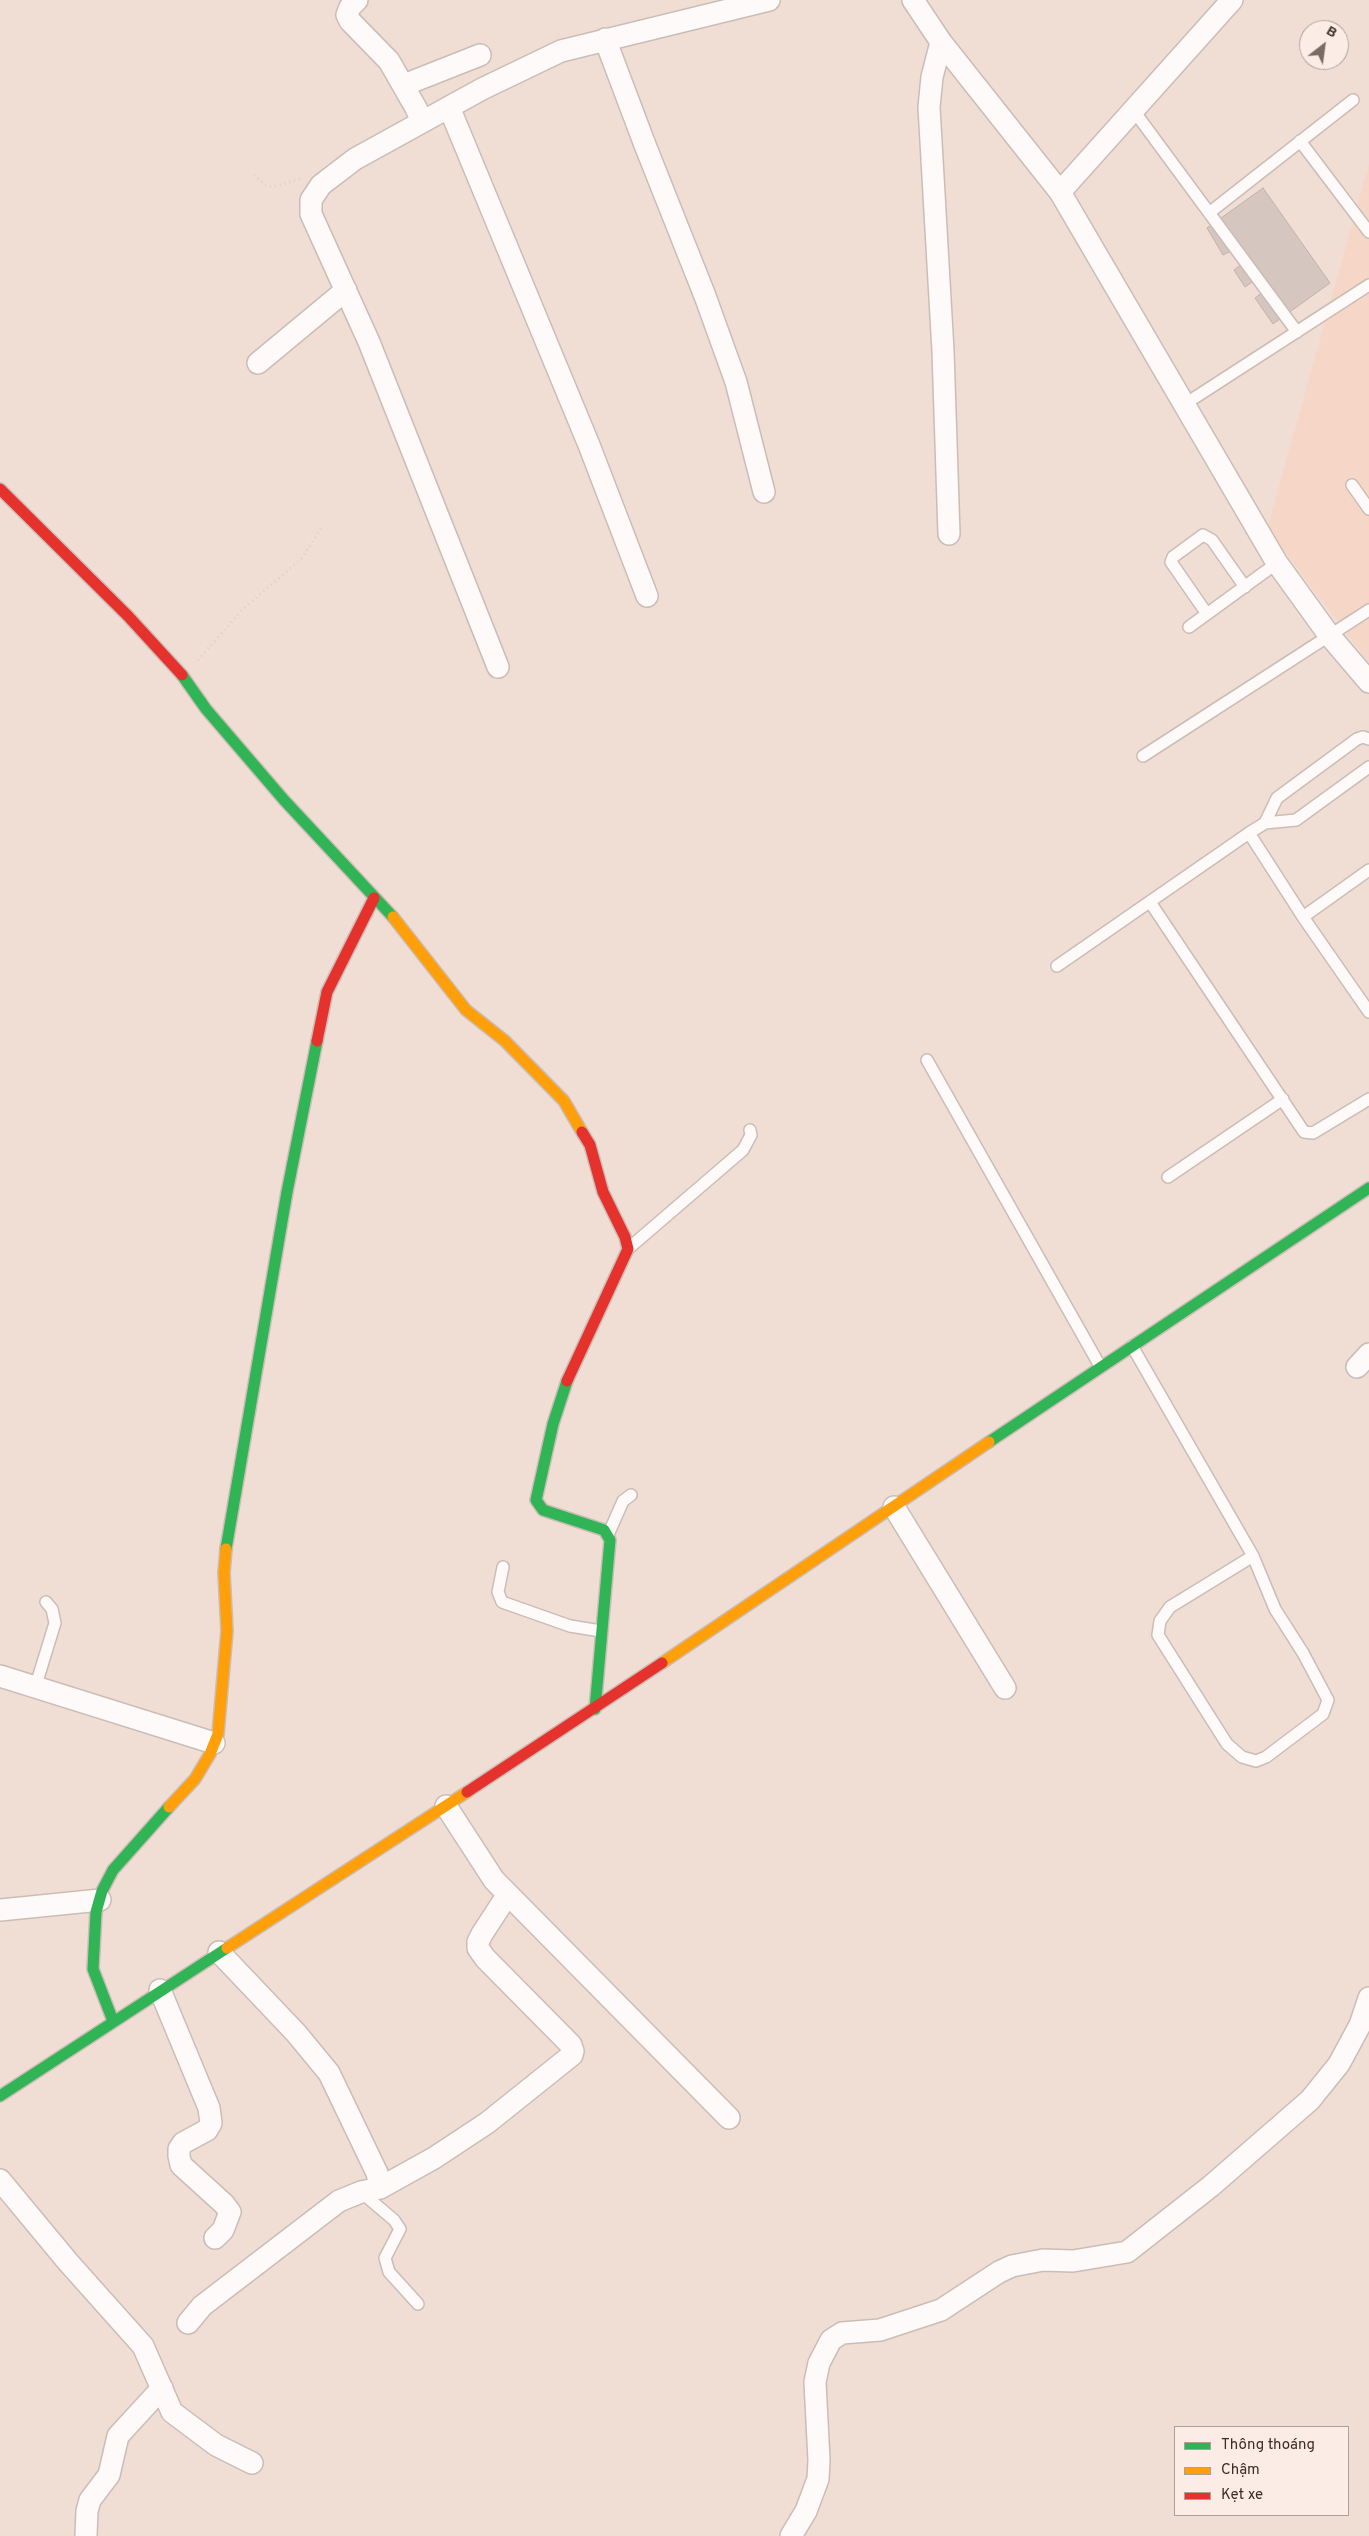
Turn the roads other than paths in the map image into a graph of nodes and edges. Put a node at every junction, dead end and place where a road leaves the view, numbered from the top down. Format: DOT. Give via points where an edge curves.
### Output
graph roads {
  1 [pos="358,0"];
  2 [pos="769,0"];
  3 [pos="913,0"];
  4 [pos="1232,0"];
  5 [pos="605,39"];
  6 [pos="941,42"];
  7 [pos="480,55"];
  8 [pos="404,85"];
  9 [pos="1353,100"];
  10 [pos="449,107"];
  11 [pos="1134,111"];
  12 [pos="422,122"];
  13 [pos="1300,141"];
  14 [pos="1060,192"];
  15 [pos="1209,213"];
  16 [pos="1369,232"];
  17 [pos="1369,286"];
  18 [pos="346,290"];
  19 [pos="1296,332"];
  20 [pos="258,363"];
  21 [pos="1185,404"];
  22 [pos="1352,485"];
  23 [pos="0,489"];
  24 [pos="764,492"];
  25 [pos="1369,509"];
  26 [pos="949,534"];
  27 [pos="1277,563"];
  28 [pos="1245,586"];
  29 [pos="647,596"];
  30 [pos="1369,610"];
  31 [pos="1207,614"];
  32 [pos="1190,627"];
  33 [pos="1330,635"];
  34 [pos="498,667"];
  35 [pos="1369,682"];
  36 [pos="1369,739"];
  37 [pos="1143,756"];
  38 [pos="1369,767"];
  39 [pos="1265,823"];
  40 [pos="1250,833"];
  41 [pos="1369,870"];
  42 [pos="374,898"];
  43 [pos="1150,902"];
  44 [pos="1302,917"];
  45 [pos="1057,966"];
  46 [pos="1369,1012"];
  47 [pos="927,1060"];
  48 [pos="1283,1099"];
  49 [pos="1368,1103"];
  50 [pos="750,1130"];
  51 [pos="1168,1178"];
  52 [pos="1369,1188"];
  53 [pos="628,1249"];
  54 [pos="1132,1346"];
  55 [pos="1100,1366"];
  56 [pos="631,1495"];
  57 [pos="894,1507"];
  58 [pos="608,1535"];
  59 [pos="1253,1556"];
  60 [pos="503,1567"];
  61 [pos="46,1602"];
  62 [pos="601,1631"];
  63 [pos="0,1676"];
  64 [pos="35,1688"];
  65 [pos="1005,1688"];
  66 [pos="595,1709"];
  67 [pos="214,1743"];
  68 [pos="446,1806"];
  69 [pos="508,1894"];
  70 [pos="100,1900"];
  71 [pos="0,1910"];
  72 [pos="219,1952"];
  73 [pos="160,1990"];
  74 [pos="1369,1998"];
  75 [pos="113,2021"];
  76 [pos="0,2077"];
  77 [pos="12,2088"];
  78 [pos="0,2096"];
  79 [pos="729,2118"];
  80 [pos="0,2180"];
  81 [pos="371,2190"];
  82 [pos="215,2238"];
  83 [pos="418,2304"];
  84 [pos="188,2323"];
  85 [pos="162,2388"];
  86 [pos="252,2463"];
  87 [pos="86,2536"];
  88 [pos="791,2536"];
  1 -- 8 [label="street" via="347,15 350,22 389,61"];
  2 -- 5 [label="street"];
  3 -- 6 [label="street"];
  4 -- 11 [label="street"];
  5 -- 10 [label="street" via="561,51"];
  5 -- 24 [label="street" via="736,382"];
  6 -- 14 [label="street"];
  6 -- 26 [label="street" via="929,107"];
  7 -- 8 [label="street"];
  8 -- 12 [label="street"];
  9 -- 13 [label="lane"];
  10 -- 12 [label="street"];
  10 -- 29 [label="street"];
  11 -- 14 [label="street"];
  11 -- 15 [label="lane"];
  12 -- 18 [label="street" via="355,159 321,185 311,200 311,214"];
  13 -- 15 [label="lane"];
  13 -- 16 [label="lane"];
  14 -- 21 [label="street"];
  15 -- 19 [label="lane"];
  17 -- 19 [label="lane"];
  18 -- 20 [label="street"];
  18 -- 34 [label="street"];
  19 -- 21 [label="lane"];
  21 -- 27 [label="street"];
  22 -- 25 [label="lane"];
  23 -- 42 [label="street" via="128,616 183,677 206,709 284,800"];
  27 -- 28 [label="lane"];
  27 -- 33 [label="street"];
  28 -- 31 [label="lane"];
  28 -- 31 [label="lane" via="1212,540 1203,535 1173,557 1171,562"];
  30 -- 33 [label="lane"];
  31 -- 32 [label="lane"];
  33 -- 35 [label="street"];
  33 -- 37 [label="lane"];
  36 -- 39 [label="lane" via="1357,739 1277,798"];
  38 -- 39 [label="lane" via="1296,820"];
  39 -- 40 [label="lane"];
  40 -- 43 [label="lane"];
  40 -- 44 [label="lane"];
  41 -- 44 [label="lane"];
  42 -- 53 [label="street" via="397,921 466,1010 505,1041 564,1101 590,1145 603,1192"];
  42 -- 67 [label="street" via="327,992 287,1192 229,1524 224,1573 227,1631 223,1696"];
  43 -- 45 [label="lane"];
  43 -- 48 [label="lane"];
  44 -- 46 [label="lane"];
  47 -- 55 [label="lane"];
  48 -- 49 [label="lane" via="1308,1134"];
  48 -- 51 [label="lane"];
  50 -- 53 [label="lane" via="751,1135 743,1150"];
  52 -- 54 [label="street"];
  53 -- 58 [label="street" via="569,1376 553,1424 536,1500 543,1510 598,1528"];
  54 -- 55 [label="street"];
  54 -- 59 [label="lane"];
  55 -- 57 [label="street"];
  56 -- 58 [label="lane" via="620,1506"];
  57 -- 65 [label="street"];
  57 -- 66 [label="street"];
  58 -- 62 [label="street"];
  59 -- 59 [label="lane" via="1275,1609 1304,1653 1328,1700 1323,1714 1256,1761 1242,1757 1227,1744 1158,1635 1160,1621 1170,1606"];
  60 -- 62 [label="lane" via="498,1592 502,1602 570,1626"];
  61 -- 64 [label="lane" via="52,1609 55,1623"];
  62 -- 66 [label="street"];
  63 -- 64 [label="street"];
  64 -- 67 [label="street"];
  66 -- 68 [label="street"];
  67 -- 70 [label="street" via="195,1780 113,1870"];
  68 -- 69 [label="street" via="494,1880"];
  68 -- 72 [label="street"];
  69 -- 79 [label="street"];
  69 -- 81 [label="street" via="482,1934 478,1948 571,2045 572,2055 487,2122 434,2158"];
  70 -- 71 [label="street"];
  70 -- 75 [label="street" via="92,1962"];
  72 -- 73 [label="street"];
  72 -- 81 [label="street" via="329,2073 370,2157"];
  73 -- 75 [label="street"];
  73 -- 82 [label="street" via="209,2108 211,2123 207,2130 183,2143 179,2156 181,2165 230,2212 223,2230"];
  74 -- 88 [label="street" via="1360,2025 1338,2064 1310,2100 1211,2186 1127,2252 1012,2266 940,2310 880,2330 842,2333 831,2340 819,2363 815,2382 818,2479 806,2511"];
  75 -- 77 [label="street"];
  76 -- 77 [label="lane"];
  77 -- 78 [label="street"];
  80 -- 85 [label="street" via="143,2346"];
  81 -- 83 [label="lane" via="400,2229 385,2258 389,2272"];
  81 -- 84 [label="street" via="339,2201 311,2221 259,2265 202,2306"];
  85 -- 86 [label="street" via="172,2412 216,2445"];
  85 -- 87 [label="street" via="118,2436 109,2475 90,2500"];
}
